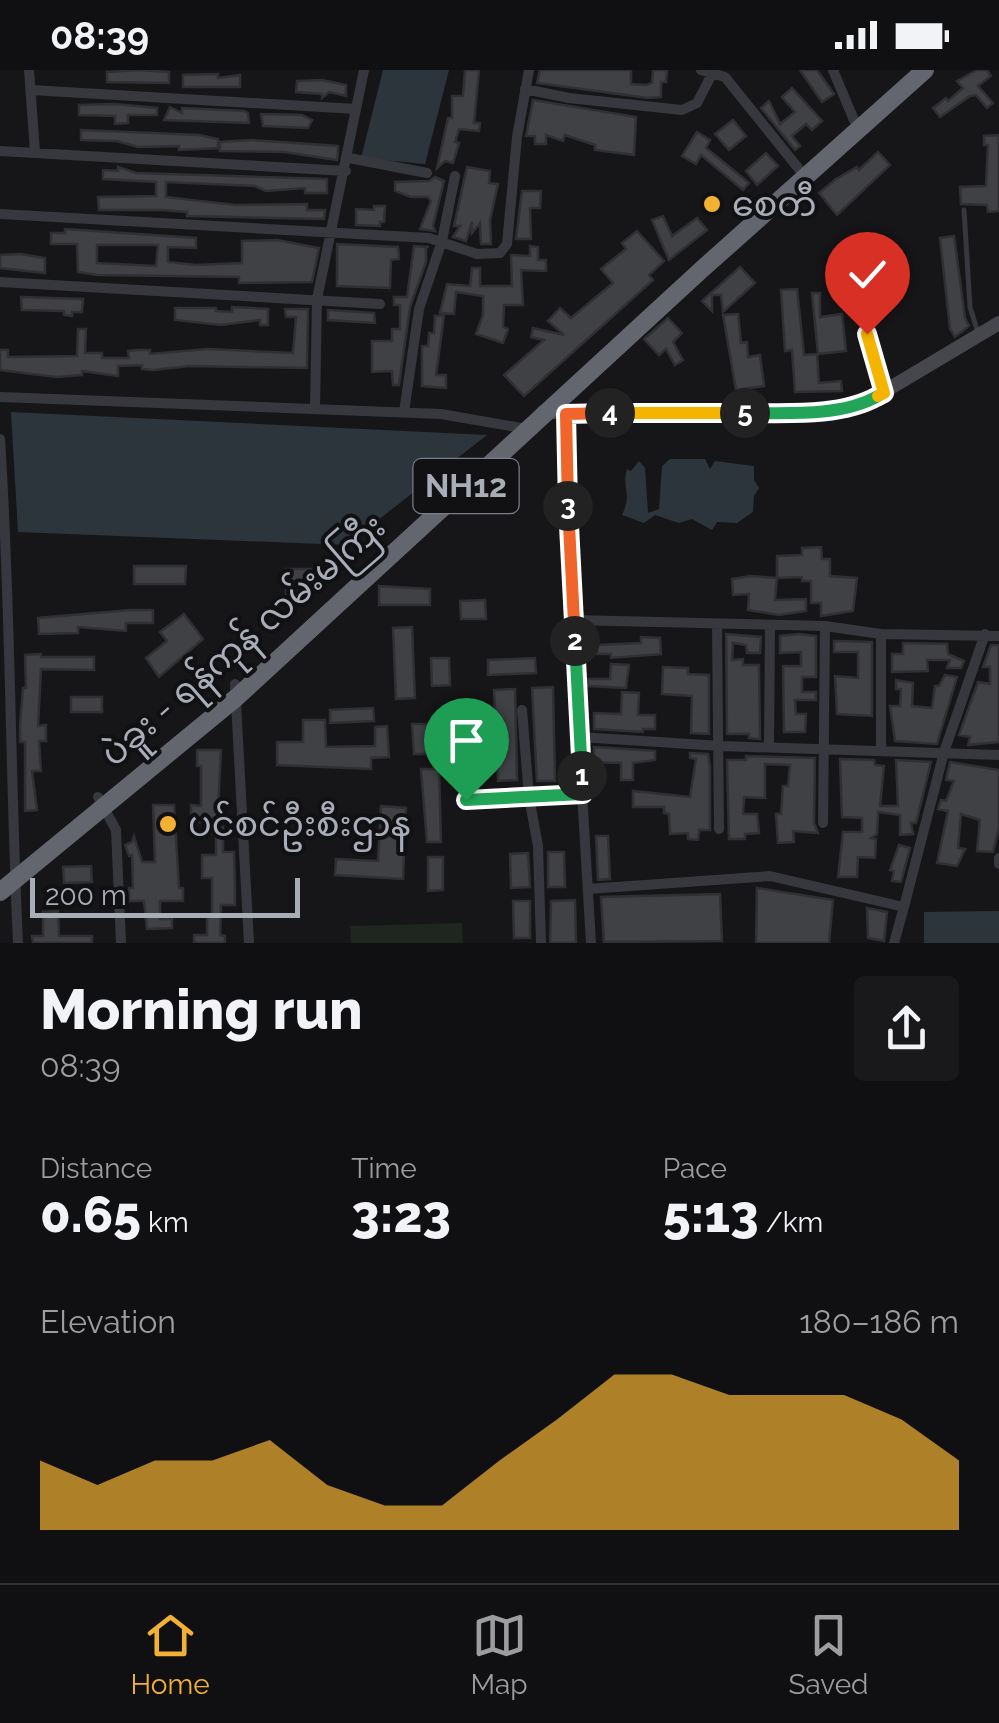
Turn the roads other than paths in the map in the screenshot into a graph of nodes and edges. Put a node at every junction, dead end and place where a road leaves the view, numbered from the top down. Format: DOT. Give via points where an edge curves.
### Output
graph roads {
  1 [pos="30,70"];
  2 [pos="364,70"];
  3 [pos="530,70"];
  4 [pos="833,70"];
  5 [pos="908,70"];
  6 [pos="925,70"];
  7 [pos="707,71"];
  8 [pos="525,89"];
  9 [pos="31,90"];
  10 [pos="356,109"];
  11 [pos="854,120"];
  12 [pos="0,151"];
  13 [pos="35,152"];
  14 [pos="348,158"];
  15 [pos="800,169"];
  16 [pos="346,171"];
  17 [pos="427,172"];
  18 [pos="456,176"];
  19 [pos="964,210"];
  20 [pos="0,214"];
  21 [pos="331,231"];
  22 [pos="442,242"];
  23 [pos="0,282"];
  24 [pos="884,288"];
  25 [pos="318,299"];
  26 [pos="380,304"];
  27 [pos="999,324"];
  28 [pos="978,336"];
  29 [pos="884,393"];
  30 [pos="0,397"];
  31 [pos="315,408"];
  32 [pos="404,412"];
  33 [pos="550,413"];
  34 [pos="523,428"];
  35 [pos="0,439"];
  36 [pos="574,620"];
  37 [pos="4,623"];
  38 [pos="717,624"];
  39 [pos="770,625"];
  40 [pos="824,626"];
  41 [pos="881,634"];
  42 [pos="985,634"];
  43 [pos="999,636"];
  44 [pos="236,691"];
  45 [pos="4,707"];
  46 [pos="522,710"];
  47 [pos="580,737"];
  48 [pos="720,746"];
  49 [pos="769,746"];
  50 [pos="824,748"];
  51 [pos="880,750"];
  52 [pos="944,752"];
  53 [pos="999,755"];
  54 [pos="583,794"];
  55 [pos="529,797"];
  56 [pos="0,800"];
  57 [pos="14,800"];
  58 [pos="101,800"];
  59 [pos="466,800"];
  60 [pos="822,823"];
  61 [pos="719,830"];
  62 [pos="10,876"];
  63 [pos="588,889"];
  64 [pos="0,892"];
  65 [pos="904,908"];
  66 [pos="18,943"];
  67 [pos="122,943"];
  68 [pos="248,943"];
  69 [pos="542,943"];
  70 [pos="591,943"];
  71 [pos="894,943"];
  1 -- 9 [label="street"];
  2 -- 10 [label="street"];
  3 -- 8 [label="street"];
  4 -- 11 [label="street"];
  5 -- 11 [label="highway, ပဲခူး - ရန်ကုန် လမ်းမကြီး / NH12"];
  6 -- 33 [label="highway, ပဲခူး - ရန်ကုန် လမ်းမကြီး / NH12"];
  7 -- 8 [label="street" via="698,102 682,110"];
  7 -- 15 [label="street" via="724,78"];
  8 -- 22 [label="street" via="506,244 500,254 477,254"];
  9 -- 10 [label="street"];
  9 -- 13 [label="street"];
  10 -- 14 [label="street"];
  11 -- 15 [label="highway, ပဲခူး - ရန်ကုန် လမ်းမကြီး / NH12"];
  12 -- 13 [label="street"];
  13 -- 16 [label="street"];
  14 -- 16 [label="street"];
  14 -- 17 [label="street"];
  15 -- 33 [label="highway, ပဲခူး - ရန်ကုန် လမ်းမကြီး / NH12"];
  16 -- 21 [label="street"];
  18 -- 22 [label="street"];
  19 -- 28 [label="lane"];
  20 -- 21 [label="street"];
  21 -- 22 [label="street"];
  21 -- 25 [label="street"];
  22 -- 32 [label="street" via="419,309"];
  23 -- 25 [label="street"];
  24 -- 29 [label="lane" via="867,334"];
  25 -- 26 [label="street"];
  25 -- 31 [label="street"];
  27 -- 28 [label="street"];
  28 -- 29 [label="street"];
  29 -- 33 [label="street" via="865,403 803,412"];
  30 -- 31 [label="street"];
  31 -- 32 [label="street"];
  32 -- 34 [label="street"];
  33 -- 34 [label="highway, ပဲခူး - ရန်ကုန် လမ်းမကြီး / NH12"];
  33 -- 36 [label="street"];
  34 -- 44 [label="highway, ပဲခူး - ရန်ကုန် လမ်းမကြီး / NH12"];
  35 -- 37 [label="street"];
  36 -- 38 [label="street"];
  36 -- 47 [label="street"];
  37 -- 45 [label="street"];
  38 -- 39 [label="street"];
  38 -- 48 [label="street"];
  39 -- 40 [label="street"];
  39 -- 49 [label="street"];
  40 -- 41 [label="street"];
  40 -- 50 [label="street"];
  41 -- 42 [label="street"];
  41 -- 51 [label="street"];
  42 -- 43 [label="street"];
  42 -- 52 [label="street"];
  44 -- 58 [label="highway, ပဲခူး - ရန်ကုန် လမ်းမကြီး / NH12"];
  44 -- 68 [label="street"];
  45 -- 57 [label="street"];
  46 -- 55 [label="street"];
  47 -- 48 [label="street"];
  47 -- 54 [label="street"];
  48 -- 49 [label="street"];
  48 -- 61 [label="street"];
  49 -- 50 [label="street"];
  50 -- 51 [label="street"];
  50 -- 60 [label="street"];
  51 -- 52 [label="street"];
  52 -- 53 [label="street"];
  52 -- 65 [label="street"];
  54 -- 55 [label="street"];
  54 -- 63 [label="street"];
  55 -- 59 [label="street"];
  55 -- 69 [label="street"];
  56 -- 57 [label="street"];
  57 -- 62 [label="street"];
  58 -- 62 [label="highway, ပဲခူး - ရန်ကုန် လမ်းမကြီး / NH12"];
  58 -- 67 [label="street" via="116,830"];
  62 -- 64 [label="highway, ပဲခူး - ရန်ကုန် လမ်းမကြီး / NH12"];
  62 -- 66 [label="street"];
  63 -- 65 [label="street" via="770,876"];
  63 -- 70 [label="street"];
  65 -- 71 [label="street"];
}
